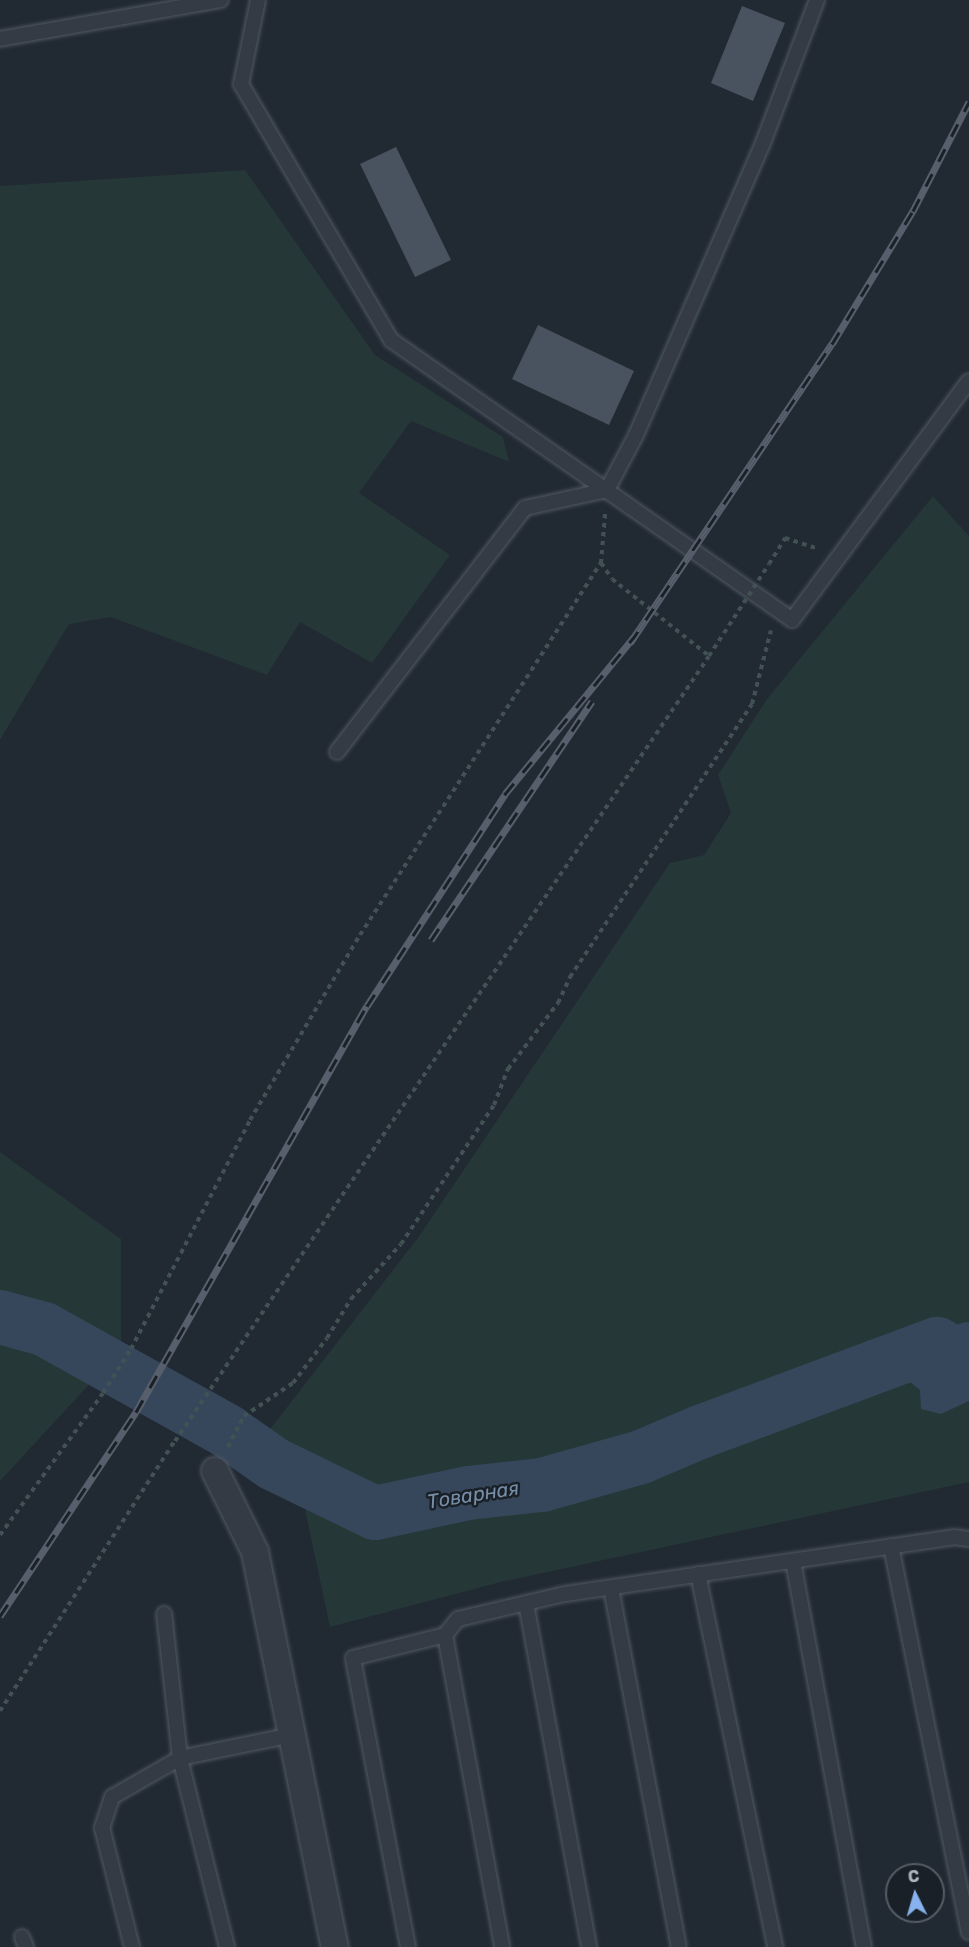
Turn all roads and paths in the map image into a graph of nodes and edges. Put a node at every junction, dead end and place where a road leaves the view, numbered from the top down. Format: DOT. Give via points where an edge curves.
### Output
graph roads {
  1 [pos="221,0"];
  2 [pos="258,0"];
  3 [pos="817,0"];
  4 [pos="0,39"];
  5 [pos="969,381"];
  6 [pos="607,490"];
  7 [pos="838,555"];
  8 [pos="601,563"];
  9 [pos="776,609"];
  10 [pos="709,656"];
  11 [pos="337,752"];
  12 [pos="220,1461"];
  13 [pos="10,1521"];
  14 [pos="0,1524"];
  15 [pos="0,1535"];
  16 [pos="969,1539"];
  17 [pos="891,1546"];
  18 [pos="793,1561"];
  19 [pos="698,1574"];
  20 [pos="611,1587"];
  21 [pos="526,1604"];
  22 [pos="164,1614"];
  23 [pos="445,1635"];
  24 [pos="0,1711"];
  25 [pos="292,1735"];
  26 [pos="180,1758"];
  27 [pos="969,1932"];
  28 [pos="132,1947"];
  29 [pos="227,1947"];
  30 [pos="335,1947"];
  31 [pos="408,1947"];
  32 [pos="502,1947"];
  33 [pos="589,1947"];
  34 [pos="679,1947"];
  35 [pos="775,1947"];
  36 [pos="864,1947"];
  1 -- 4 [label="lane"];
  2 -- 6 [label="lane" via="241,84 391,340"];
  3 -- 6 [label="lane" via="763,142 636,435"];
  5 -- 7 [label="lane"];
  6 -- 8 [label="path"];
  6 -- 9 [label="lane"];
  6 -- 11 [label="lane" via="525,508"];
  7 -- 9 [label="lane" via="792,620"];
  7 -- 10 [label="path, bridge" via="785,538"];
  8 -- 10 [label="path" via="612,579"];
  8 -- 13 [label="path" via="354,946 250,1120 131,1349"];
  9 -- 12 [label="path" via="752,704 570,977 558,1003 508,1069 494,1105 401,1244 351,1299 293,1383 244,1416"];
  10 -- 24 [label="path" via="174,1441"];
  12 -- 25 [label="street" via="255,1552"];
  13 -- 14 [label="path"];
  13 -- 15 [label="path"];
  16 -- 17 [label="lane" via="954,1537"];
  17 -- 18 [label="lane"];
  17 -- 27 [label="lane"];
  18 -- 19 [label="lane"];
  18 -- 36 [label="lane"];
  19 -- 20 [label="lane"];
  19 -- 35 [label="lane"];
  20 -- 21 [label="lane"];
  20 -- 34 [label="lane"];
  21 -- 23 [label="lane" via="458,1619"];
  21 -- 33 [label="lane"];
  22 -- 26 [label="lane"];
  23 -- 31 [label="lane" via="353,1658"];
  23 -- 32 [label="lane"];
  25 -- 26 [label="lane"];
  25 -- 30 [label="street"];
  26 -- 28 [label="lane" via="112,1797 102,1828"];
  26 -- 29 [label="lane"];
}
